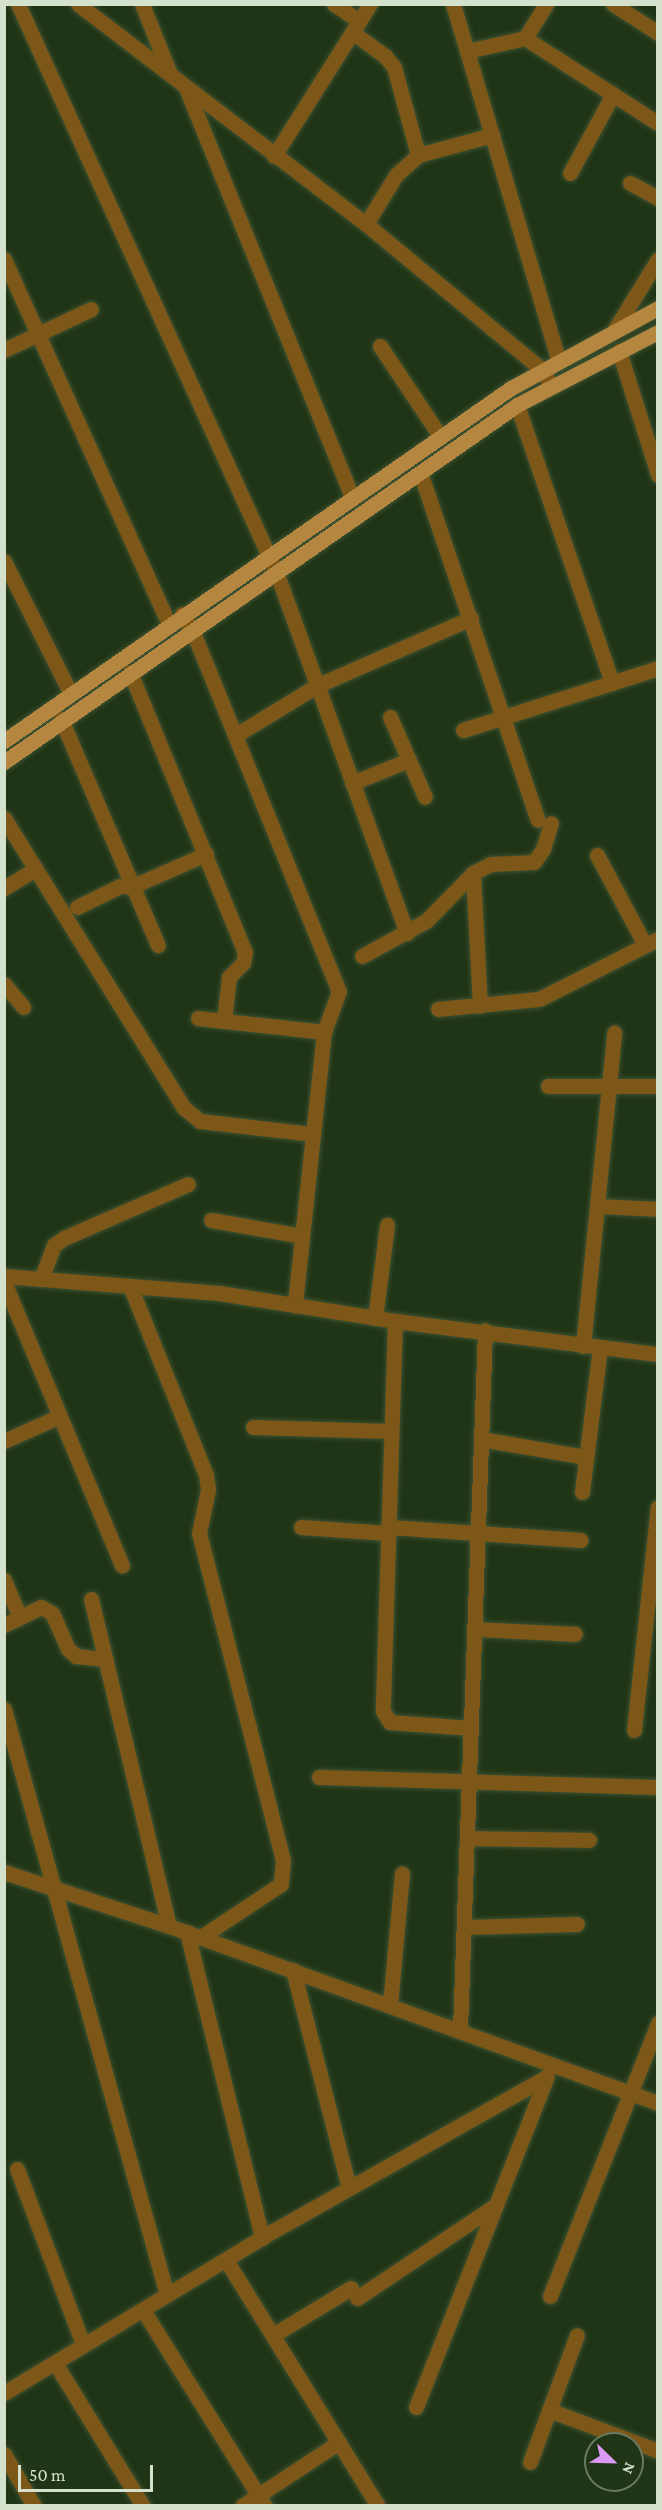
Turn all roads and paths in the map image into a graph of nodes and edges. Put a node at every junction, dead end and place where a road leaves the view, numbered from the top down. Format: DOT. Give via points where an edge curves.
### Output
graph roads {
  1 [pos="18,4"];
  2 [pos="78,4"];
  3 [pos="142,4"];
  4 [pos="334,4"];
  5 [pos="370,4"];
  6 [pos="453,4"];
  7 [pos="546,4"];
  8 [pos="613,4"];
  9 [pos="356,26"];
  10 [pos="657,33"];
  11 [pos="525,38"];
  12 [pos="467,51"];
  13 [pos="170,75"];
  14 [pos="186,88"];
  15 [pos="613,94"];
  16 [pos="656,122"];
  17 [pos="492,135"];
  18 [pos="418,155"];
  19 [pos="274,156"];
  20 [pos="570,173"];
  21 [pos="630,183"];
  22 [pos="657,198"];
  23 [pos="366,224"];
  24 [pos="4,259"];
  25 [pos="657,259"];
  26 [pos="657,308"];
  27 [pos="91,309"];
  28 [pos="615,329"];
  29 [pos="657,332"];
  30 [pos="40,334"];
  31 [pos="380,346"];
  32 [pos="4,350"];
  33 [pos="620,351"];
  34 [pos="558,359"];
  35 [pos="541,369"];
  36 [pos="551,385"];
  37 [pos="517,405"];
  38 [pos="440,436"];
  39 [pos="420,475"];
  40 [pos="657,475"];
  41 [pos="352,497"];
  42 [pos="267,556"];
  43 [pos="4,561"];
  44 [pos="277,574"];
  45 [pos="182,614"];
  46 [pos="471,618"];
  47 [pos="169,624"];
  48 [pos="193,632"];
  49 [pos="657,668"];
  50 [pos="130,672"];
  51 [pos="612,683"];
  52 [pos="318,685"];
  53 [pos="70,692"];
  54 [pos="505,716"];
  55 [pos="390,717"];
  56 [pos="61,719"];
  57 [pos="463,730"];
  58 [pos="236,735"];
  59 [pos="4,741"];
  60 [pos="409,760"];
  61 [pos="4,762"];
  62 [pos="352,783"];
  63 [pos="425,797"];
  64 [pos="4,818"];
  65 [pos="206,854"];
  66 [pos="597,855"];
  67 [pos="36,869"];
  68 [pos="473,873"];
  69 [pos="133,886"];
  70 [pos="4,888"];
  71 [pos="77,907"];
  72 [pos="407,933"];
  73 [pos="651,942"];
  74 [pos="158,945"];
  75 [pos="362,956"];
  76 [pos="4,984"];
  77 [pos="480,1006"];
  78 [pos="23,1007"];
  79 [pos="438,1009"];
  80 [pos="198,1018"];
  81 [pos="225,1021"];
  82 [pos="324,1032"];
  83 [pos="614,1034"];
  84 [pos="548,1086"];
  85 [pos="608,1086"];
  86 [pos="657,1086"];
  87 [pos="313,1134"];
  88 [pos="188,1184"];
  89 [pos="597,1206"];
  90 [pos="657,1209"];
  91 [pos="210,1220"];
  92 [pos="387,1225"];
  93 [pos="302,1236"];
  94 [pos="4,1276"];
  95 [pos="41,1279"];
  96 [pos="4,1282"];
  97 [pos="130,1286"];
  98 [pos="295,1305"];
  99 [pos="375,1318"];
  100 [pos="395,1321"];
  101 [pos="485,1330"];
  102 [pos="583,1346"];
  103 [pos="600,1348"];
  104 [pos="657,1354"];
  105 [pos="60,1416"];
  106 [pos="253,1428"];
  107 [pos="392,1431"];
  108 [pos="481,1439"];
  109 [pos="4,1441"];
  110 [pos="586,1457"];
  111 [pos="582,1492"];
  112 [pos="657,1507"];
  113 [pos="301,1527"];
  114 [pos="388,1530"];
  115 [pos="478,1532"];
  116 [pos="581,1540"];
  117 [pos="122,1565"];
  118 [pos="4,1580"];
  119 [pos="92,1599"];
  120 [pos="19,1616"];
  121 [pos="4,1625"];
  122 [pos="474,1629"];
  123 [pos="575,1634"];
  124 [pos="106,1659"];
  125 [pos="4,1709"];
  126 [pos="471,1728"];
  127 [pos="634,1730"];
  128 [pos="319,1777"];
  129 [pos="469,1781"];
  130 [pos="657,1787"];
  131 [pos="467,1838"];
  132 [pos="589,1840"];
  133 [pos="4,1872"];
  134 [pos="402,1874"];
  135 [pos="54,1888"];
  136 [pos="577,1924"];
  137 [pos="169,1926"];
  138 [pos="464,1926"];
  139 [pos="194,1935"];
  140 [pos="293,1970"];
  141 [pos="390,2005"];
  142 [pos="657,2023"];
  143 [pos="460,2030"];
  144 [pos="552,2062"];
  145 [pos="546,2078"];
  146 [pos="631,2092"];
  147 [pos="657,2103"];
  148 [pos="17,2169"];
  149 [pos="349,2188"];
  150 [pos="496,2205"];
  151 [pos="262,2238"];
  152 [pos="226,2260"];
  153 [pos="167,2295"];
  154 [pos="550,2296"];
  155 [pos="142,2310"];
  156 [pos="273,2335"];
  157 [pos="577,2335"];
  158 [pos="83,2345"];
  159 [pos="55,2362"];
  160 [pos="6,2388"];
  161 [pos="416,2407"];
  162 [pos="549,2410"];
  163 [pos="339,2442"];
  164 [pos="657,2451"];
  165 [pos="4,2454"];
  166 [pos="530,2462"];
  167 [pos="261,2500"];
  168 [pos="34,2505"];
  169 [pos="143,2505"];
  170 [pos="242,2505"];
  171 [pos="378,2505"];
  1 -- 42 [label="street"];
  2 -- 13 [label="street"];
  3 -- 13 [label="street"];
  4 -- 9 [label="street"];
  5 -- 9 [label="street"];
  6 -- 12 [label="street"];
  7 -- 11 [label="street"];
  8 -- 10 [label="street"];
  9 -- 18 [label="street" via="394,67"];
  9 -- 19 [label="street"];
  11 -- 12 [label="street"];
  11 -- 15 [label="street"];
  12 -- 17 [label="street"];
  13 -- 14 [label="street"];
  14 -- 19 [label="street"];
  14 -- 41 [label="street"];
  15 -- 16 [label="street"];
  15 -- 20 [label="street"];
  17 -- 18 [label="street"];
  17 -- 34 [label="street"];
  18 -- 23 [label="street" via="396,175"];
  19 -- 23 [label="street"];
  21 -- 22 [label="street"];
  23 -- 35 [label="street"];
  24 -- 30 [label="street"];
  25 -- 28 [label="street"];
  26 -- 28 [label="main road"];
  27 -- 30 [label="street"];
  28 -- 34 [label="main road"];
  29 -- 33 [label="main road"];
  30 -- 32 [label="street"];
  30 -- 47 [label="street"];
  31 -- 38 [label="street"];
  33 -- 36 [label="main road"];
  33 -- 40 [label="street"];
  34 -- 35 [label="main road"];
  35 -- 36 [label="street"];
  35 -- 38 [label="main road"];
  36 -- 37 [label="main road"];
  37 -- 39 [label="main road"];
  37 -- 51 [label="street"];
  38 -- 41 [label="main road"];
  39 -- 44 [label="main road"];
  39 -- 46 [label="street"];
  41 -- 42 [label="main road"];
  42 -- 44 [label="street"];
  42 -- 45 [label="main road"];
  43 -- 53 [label="street"];
  44 -- 48 [label="main road"];
  44 -- 52 [label="street"];
  45 -- 47 [label="main road"];
  45 -- 48 [label="street"];
  46 -- 52 [label="street"];
  46 -- 54 [label="street"];
  47 -- 53 [label="main road"];
  48 -- 50 [label="main road"];
  48 -- 58 [label="street"];
  49 -- 51 [label="street"];
  50 -- 56 [label="main road"];
  50 -- 65 [label="street"];
  51 -- 54 [label="street"];
  52 -- 58 [label="street"];
  52 -- 62 [label="street"];
  53 -- 59 [label="main road"];
  54 -- 57 [label="street"];
  54 -- 68 [label="street" via="544,822 543,849 534,862 491,864"];
  55 -- 60 [label="street"];
  56 -- 61 [label="main road"];
  56 -- 69 [label="street"];
  58 -- 82 [label="street" via="334,974 338,1002"];
  60 -- 62 [label="street"];
  60 -- 63 [label="street"];
  62 -- 72 [label="street"];
  64 -- 67 [label="street"];
  65 -- 69 [label="street"];
  65 -- 81 [label="street" via="245,952 243,963 229,977"];
  66 -- 73 [label="street"];
  67 -- 70 [label="street"];
  67 -- 87 [label="street" via="184,1108 200,1120"];
  68 -- 72 [label="street" via="426,921"];
  68 -- 77 [label="street"];
  69 -- 71 [label="street" via="120,886"];
  69 -- 74 [label="street"];
  72 -- 75 [label="street"];
  73 -- 77 [label="street" via="539,999"];
  76 -- 78 [label="street"];
  77 -- 79 [label="street"];
  80 -- 81 [label="street"];
  81 -- 82 [label="street"];
  82 -- 87 [label="street"];
  83 -- 85 [label="street"];
  84 -- 85 [label="street"];
  85 -- 86 [label="street"];
  85 -- 89 [label="street"];
  87 -- 93 [label="street"];
  88 -- 95 [label="street" via="64,1238 54,1245"];
  89 -- 90 [label="street"];
  89 -- 102 [label="street"];
  91 -- 93 [label="street"];
  92 -- 99 [label="street"];
  93 -- 98 [label="street"];
  94 -- 95 [label="street"];
  95 -- 97 [label="street"];
  96 -- 105 [label="street"];
  97 -- 98 [label="street" via="219,1293"];
  97 -- 139 [label="street" via="206,1475 208,1490 199,1533 283,1860 281,1884"];
  98 -- 99 [label="street"];
  99 -- 100 [label="street"];
  100 -- 101 [label="street"];
  100 -- 107 [label="street"];
  101 -- 102 [label="street"];
  101 -- 108 [label="street"];
  102 -- 103 [label="street"];
  103 -- 104 [label="street"];
  103 -- 110 [label="street"];
  105 -- 109 [label="street"];
  105 -- 117 [label="street"];
  106 -- 107 [label="street"];
  107 -- 114 [label="street"];
  108 -- 110 [label="street"];
  108 -- 115 [label="street"];
  110 -- 111 [label="street"];
  112 -- 127 [label="street"];
  113 -- 114 [label="street"];
  114 -- 115 [label="street"];
  114 -- 126 [label="street" via="384,1718 390,1722"];
  115 -- 116 [label="street"];
  115 -- 122 [label="street"];
  118 -- 120 [label="street"];
  119 -- 124 [label="street"];
  120 -- 121 [label="street"];
  120 -- 124 [label="street" via="41,1606 52,1613 68,1649 76,1656"];
  122 -- 123 [label="street"];
  122 -- 126 [label="street"];
  124 -- 137 [label="street"];
  125 -- 135 [label="street"];
  126 -- 129 [label="street"];
  128 -- 129 [label="street"];
  129 -- 130 [label="street"];
  129 -- 131 [label="street"];
  131 -- 132 [label="street"];
  131 -- 138 [label="street"];
  133 -- 135 [label="street"];
  134 -- 141 [label="street"];
  135 -- 137 [label="street"];
  135 -- 153 [label="street"];
  136 -- 138 [label="street"];
  137 -- 139 [label="street"];
  138 -- 143 [label="street"];
  139 -- 140 [label="street"];
  139 -- 151 [label="street"];
  140 -- 141 [label="street"];
  140 -- 149 [label="street"];
  141 -- 143 [label="street"];
  142 -- 146 [label="street"];
  143 -- 144 [label="street"];
  144 -- 145 [label="street"];
  144 -- 146 [label="street"];
  145 -- 149 [label="street"];
  145 -- 150 [label="street"];
  146 -- 147 [label="street"];
  146 -- 154 [label="street"];
  148 -- 158 [label="street"];
  149 -- 151 [label="street"];
  150 -- 156 [label="street" via="354,2293"];
  150 -- 161 [label="street"];
  151 -- 152 [label="street"];
  152 -- 153 [label="street"];
  152 -- 156 [label="street"];
  153 -- 155 [label="street"];
  155 -- 158 [label="street"];
  155 -- 167 [label="street"];
  156 -- 163 [label="street"];
  157 -- 162 [label="street"];
  158 -- 159 [label="street"];
  159 -- 160 [label="street"];
  159 -- 169 [label="street"];
  162 -- 164 [label="street"];
  162 -- 166 [label="street"];
  163 -- 167 [label="street"];
  163 -- 171 [label="street"];
  165 -- 168 [label="street"];
  167 -- 170 [label="street"];
}
